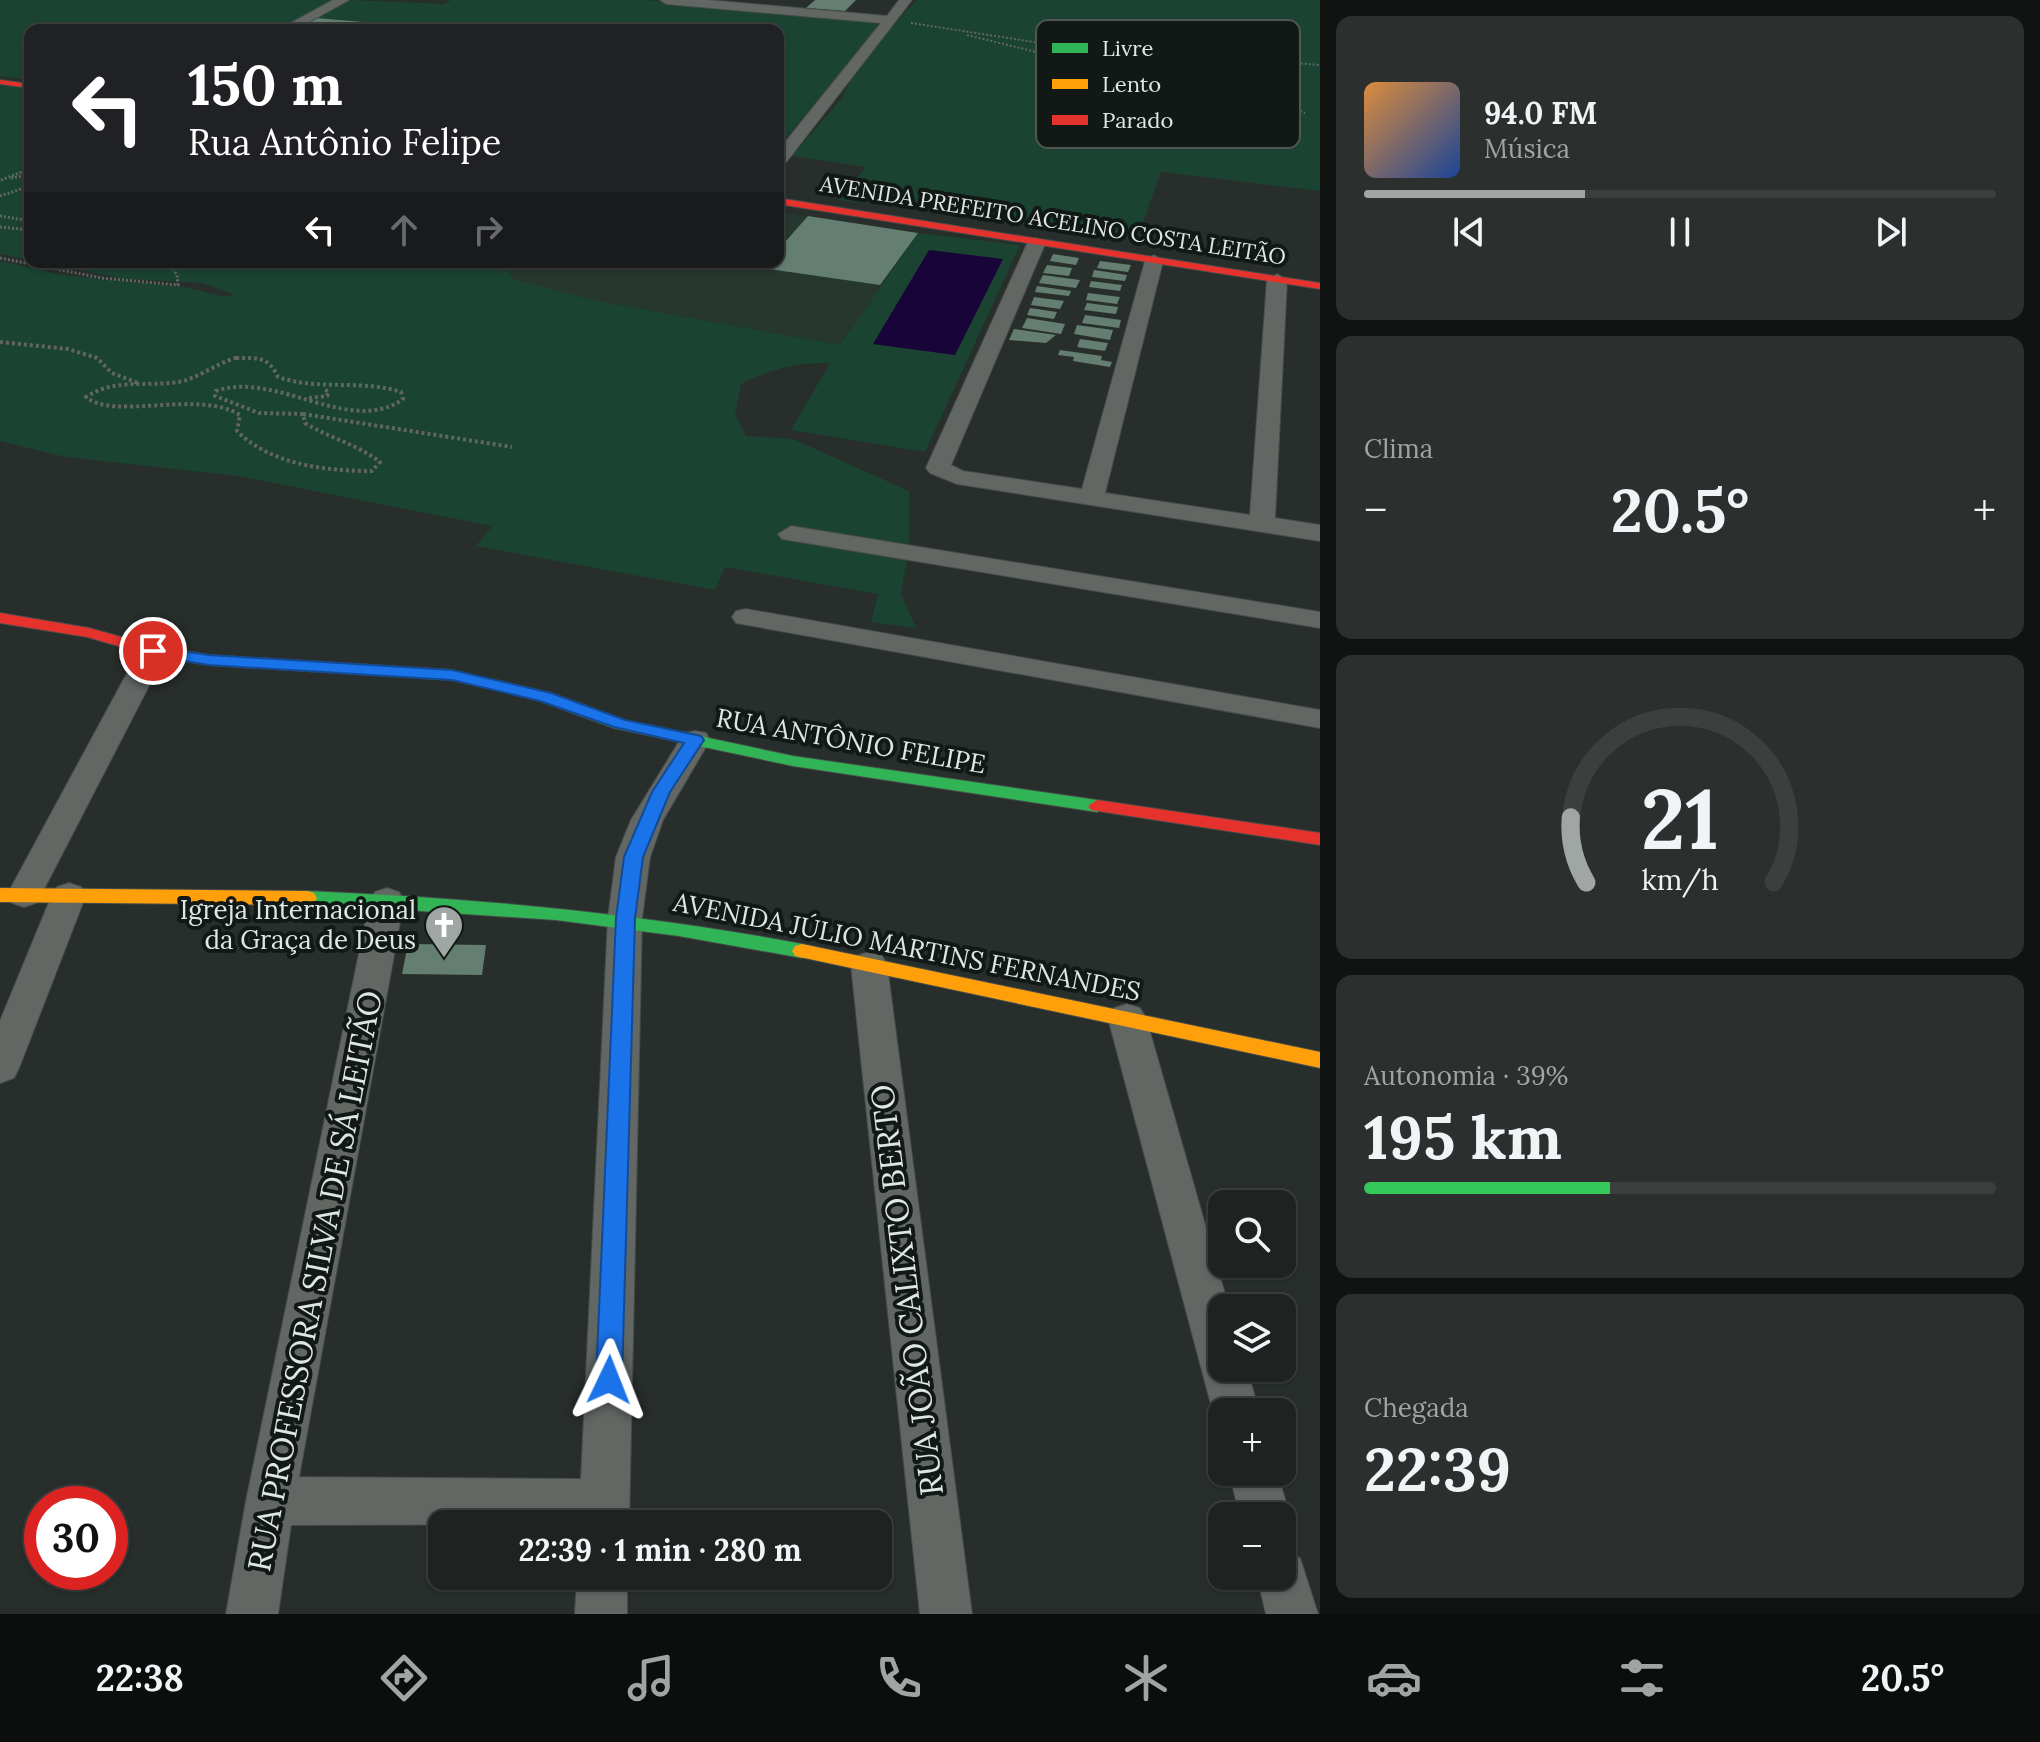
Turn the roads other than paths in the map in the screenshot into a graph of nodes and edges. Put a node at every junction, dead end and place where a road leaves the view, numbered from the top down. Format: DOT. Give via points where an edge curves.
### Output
graph roads {
  1 [pos="343,0"];
  2 [pos="666,0"];
  3 [pos="805,0"];
  4 [pos="906,0"];
  5 [pos="700,1"];
  6 [pos="793,11"];
  7 [pos="890,20"];
  8 [pos="297,24"];
  9 [pos="0,82"];
  10 [pos="24,85"];
  11 [pos="784,154"];
  12 [pos="784,202"];
  13 [pos="1036,244"];
  14 [pos="1154,261"];
  15 [pos="1277,280"];
  16 [pos="1320,286"];
  17 [pos="1092,497"];
  18 [pos="1262,524"];
  19 [pos="1320,533"];
  20 [pos="791,534"];
  21 [pos="746,617"];
  22 [pos="0,618"];
  23 [pos="1320,620"];
  24 [pos="153,651"];
  25 [pos="1320,719"];
  26 [pos="695,740"];
  27 [pos="1320,839"];
  28 [pos="12,895"];
  29 [pos="69,895"];
  30 [pos="387,900"];
  31 [pos="625,918"];
  32 [pos="869,965"];
  33 [pos="1127,1018"];
  34 [pos="1320,1060"];
  35 [pos="0,1068"];
  36 [pos="1208,1310"];
  37 [pos="270,1501"];
  38 [pos="501,1510"];
  39 [pos="604,1510"];
  40 [pos="602,1590"];
  41 [pos="1286,1590"];
  42 [pos="252,1614"];
  43 [pos="601,1614"];
  44 [pos="946,1614"];
  45 [pos="1292,1614"];
  1 -- 8 [label="street"];
  2 -- 5 [label="street"];
  3 -- 6 [label="street"];
  4 -- 7 [label="street"];
  5 -- 6 [label="street"];
  6 -- 7 [label="street"];
  7 -- 11 [label="street"];
  9 -- 10 [label="street"];
  12 -- 13 [label="street, AVENIDA PREFEITO ACELINO COSTA LEITÃO"];
  13 -- 14 [label="street, AVENIDA PREFEITO ACELINO COSTA LEITÃO"];
  13 -- 17 [label="street" via="938,468 957,477"];
  14 -- 15 [label="street, AVENIDA PREFEITO ACELINO COSTA LEITÃO"];
  14 -- 17 [label="street"];
  15 -- 16 [label="street, AVENIDA PREFEITO ACELINO COSTA LEITÃO"];
  15 -- 18 [label="street"];
  17 -- 18 [label="street"];
  18 -- 19 [label="street"];
  20 -- 23 [label="street"];
  21 -- 25 [label="street"];
  22 -- 24 [label="street, RUA ANTÔNIO FELIPE" via="89,633"];
  24 -- 26 [label="street, RUA ANTÔNIO FELIPE" via="209,660 452,675"];
  24 -- 28 [label="street"];
  26 -- 27 [label="street, RUA ANTÔNIO FELIPE" via="793,761"];
  26 -- 31 [label="street" via="647,820 633,857"];
  28 -- 29 [label="street, AVENIDA JÚLIO MARTINS FERNANDES"];
  29 -- 30 [label="street, AVENIDA JÚLIO MARTINS FERNANDES"];
  29 -- 35 [label="street"];
  30 -- 31 [label="street, AVENIDA JÚLIO MARTINS FERNANDES"];
  30 -- 37 [label="street, RUA PROFESSORA SILVA DE SÁ LEITÃO"];
  31 -- 32 [label="street, AVENIDA JÚLIO MARTINS FERNANDES"];
  31 -- 39 [label="street"];
  32 -- 33 [label="street, AVENIDA JÚLIO MARTINS FERNANDES"];
  32 -- 44 [label="street, RUA JOÃO CALIXTO BERTO"];
  33 -- 34 [label="street, AVENIDA JÚLIO MARTINS FERNANDES"];
  33 -- 36 [label="street"];
  37 -- 38 [label="street"];
  37 -- 42 [label="street, RUA PROFESSORA SILVA DE SÁ LEITÃO"];
  40 -- 43 [label="street"];
  41 -- 45 [label="street"];
}
